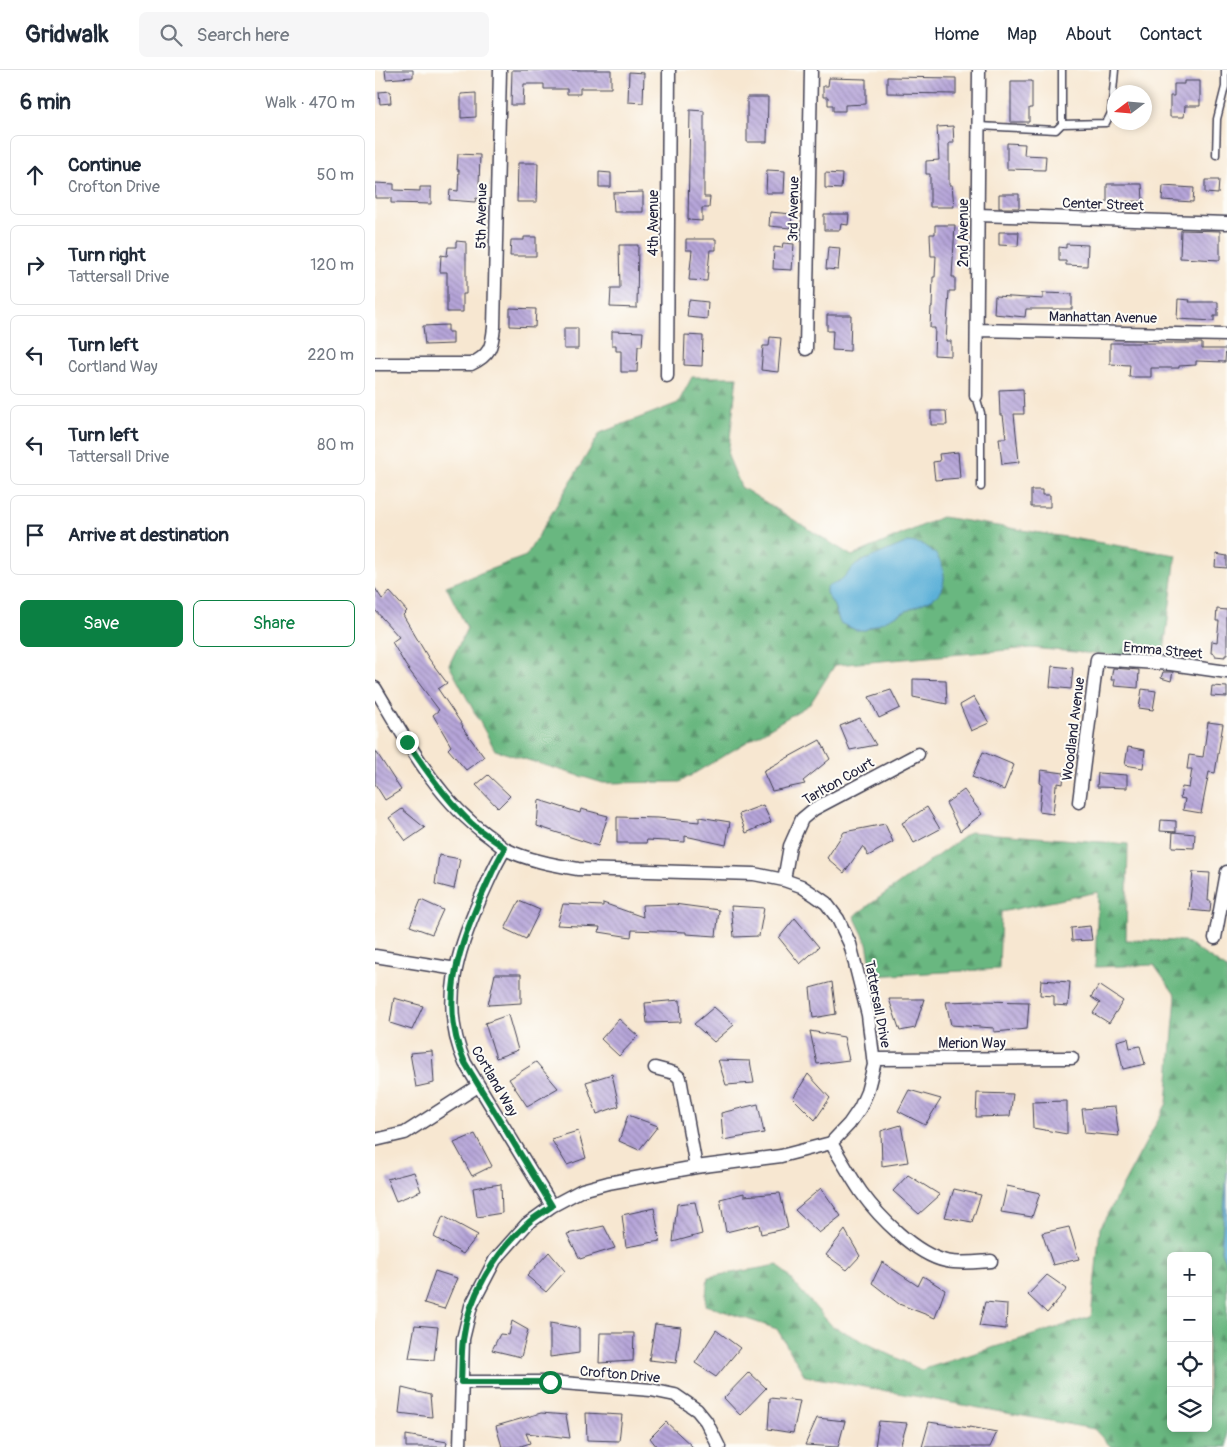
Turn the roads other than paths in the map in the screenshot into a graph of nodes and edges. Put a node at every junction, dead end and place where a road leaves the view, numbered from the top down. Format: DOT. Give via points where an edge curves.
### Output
graph roads {
  1 [pos="500,70"];
  2 [pos="669,70"];
  3 [pos="811,70"];
  4 [pos="979,70"];
  5 [pos="1062,70"];
  6 [pos="1115,70"];
  7 [pos="1225,70"];
  8 [pos="1062,124"];
  9 [pos="978,126"];
  10 [pos="1216,155"];
  11 [pos="978,215"];
  12 [pos="1227,223"];
  13 [pos="977,330"];
  14 [pos="1227,335"];
  15 [pos="806,349"];
  16 [pos="375,364"];
  17 [pos="667,376"];
  18 [pos="977,396"];
  19 [pos="981,487"];
  20 [pos="1097,659"];
  21 [pos="1227,672"];
  22 [pos="375,688"];
  23 [pos="918,754"];
  24 [pos="1079,802"];
  25 [pos="505,848"];
  26 [pos="1227,872"];
  27 [pos="784,880"];
  28 [pos="1215,938"];
  29 [pos="375,956"];
  30 [pos="455,969"];
  31 [pos="1072,1058"];
  32 [pos="873,1059"];
  33 [pos="655,1068"];
  34 [pos="478,1086"];
  35 [pos="375,1140"];
  36 [pos="831,1143"];
  37 [pos="696,1167"];
  38 [pos="552,1206"];
  39 [pos="991,1261"];
  40 [pos="461,1382"];
  41 [pos="460,1447"];
  42 [pos="719,1447"];
  1 -- 16 [label="street, 5th Avenue" via="491,346 481,359 471,364"];
  2 -- 17 [label="street, 4th Avenue"];
  3 -- 15 [label="street, 3rd Avenue"];
  4 -- 9 [label="street, 2nd Avenue"];
  5 -- 8 [label="lane"];
  6 -- 8 [label="lane" via="1111,113 1106,123"];
  7 -- 10 [label="lane" via="1225,87 1217,119"];
  8 -- 9 [label="lane" via="1056,130"];
  9 -- 11 [label="street, 2nd Avenue"];
  11 -- 12 [label="street, Center Street"];
  11 -- 13 [label="street, 2nd Avenue"];
  13 -- 14 [label="street, Manhattan Avenue"];
  13 -- 18 [label="street, 2nd Avenue"];
  18 -- 19 [label="lane" via="981,413"];
  20 -- 21 [label="street, Emma Street"];
  20 -- 24 [label="street, Woodland Avenue"];
  22 -- 25 [label="street, Tattersall Drive" via="430,776 472,824"];
  23 -- 27 [label="street, Tarlton Court" via="814,809 802,819 790,846"];
  25 -- 27 [label="street, Tattersall Drive" via="578,870 754,874"];
  25 -- 30 [label="street, Cortland Way" via="471,919"];
  26 -- 28 [label="street"];
  27 -- 32 [label="street, Tattersall Drive" via="801,886 826,902 838,919 858,971"];
  29 -- 30 [label="street"];
  30 -- 34 [label="street, Cortland Way" via="451,1004 455,1033 459,1049"];
  31 -- 32 [label="street, Merion Way"];
  32 -- 36 [label="street, Tattersall Drive" via="870,1082 860,1108"];
  33 -- 37 [label="street" via="680,1078"];
  34 -- 35 [label="street" via="412,1129"];
  34 -- 38 [label="street, Cortland Way"];
  36 -- 37 [label="street" via="781,1156"];
  36 -- 39 [label="street" via="861,1192 877,1211 925,1254 945,1261"];
  37 -- 38 [label="street" via="582,1190"];
  38 -- 40 [label="street" via="511,1240 495,1260 471,1306 463,1339"];
  40 -- 41 [label="street"];
  40 -- 42 [label="street, Crofton Drive" via="550,1382 675,1395 697,1410"];
}
